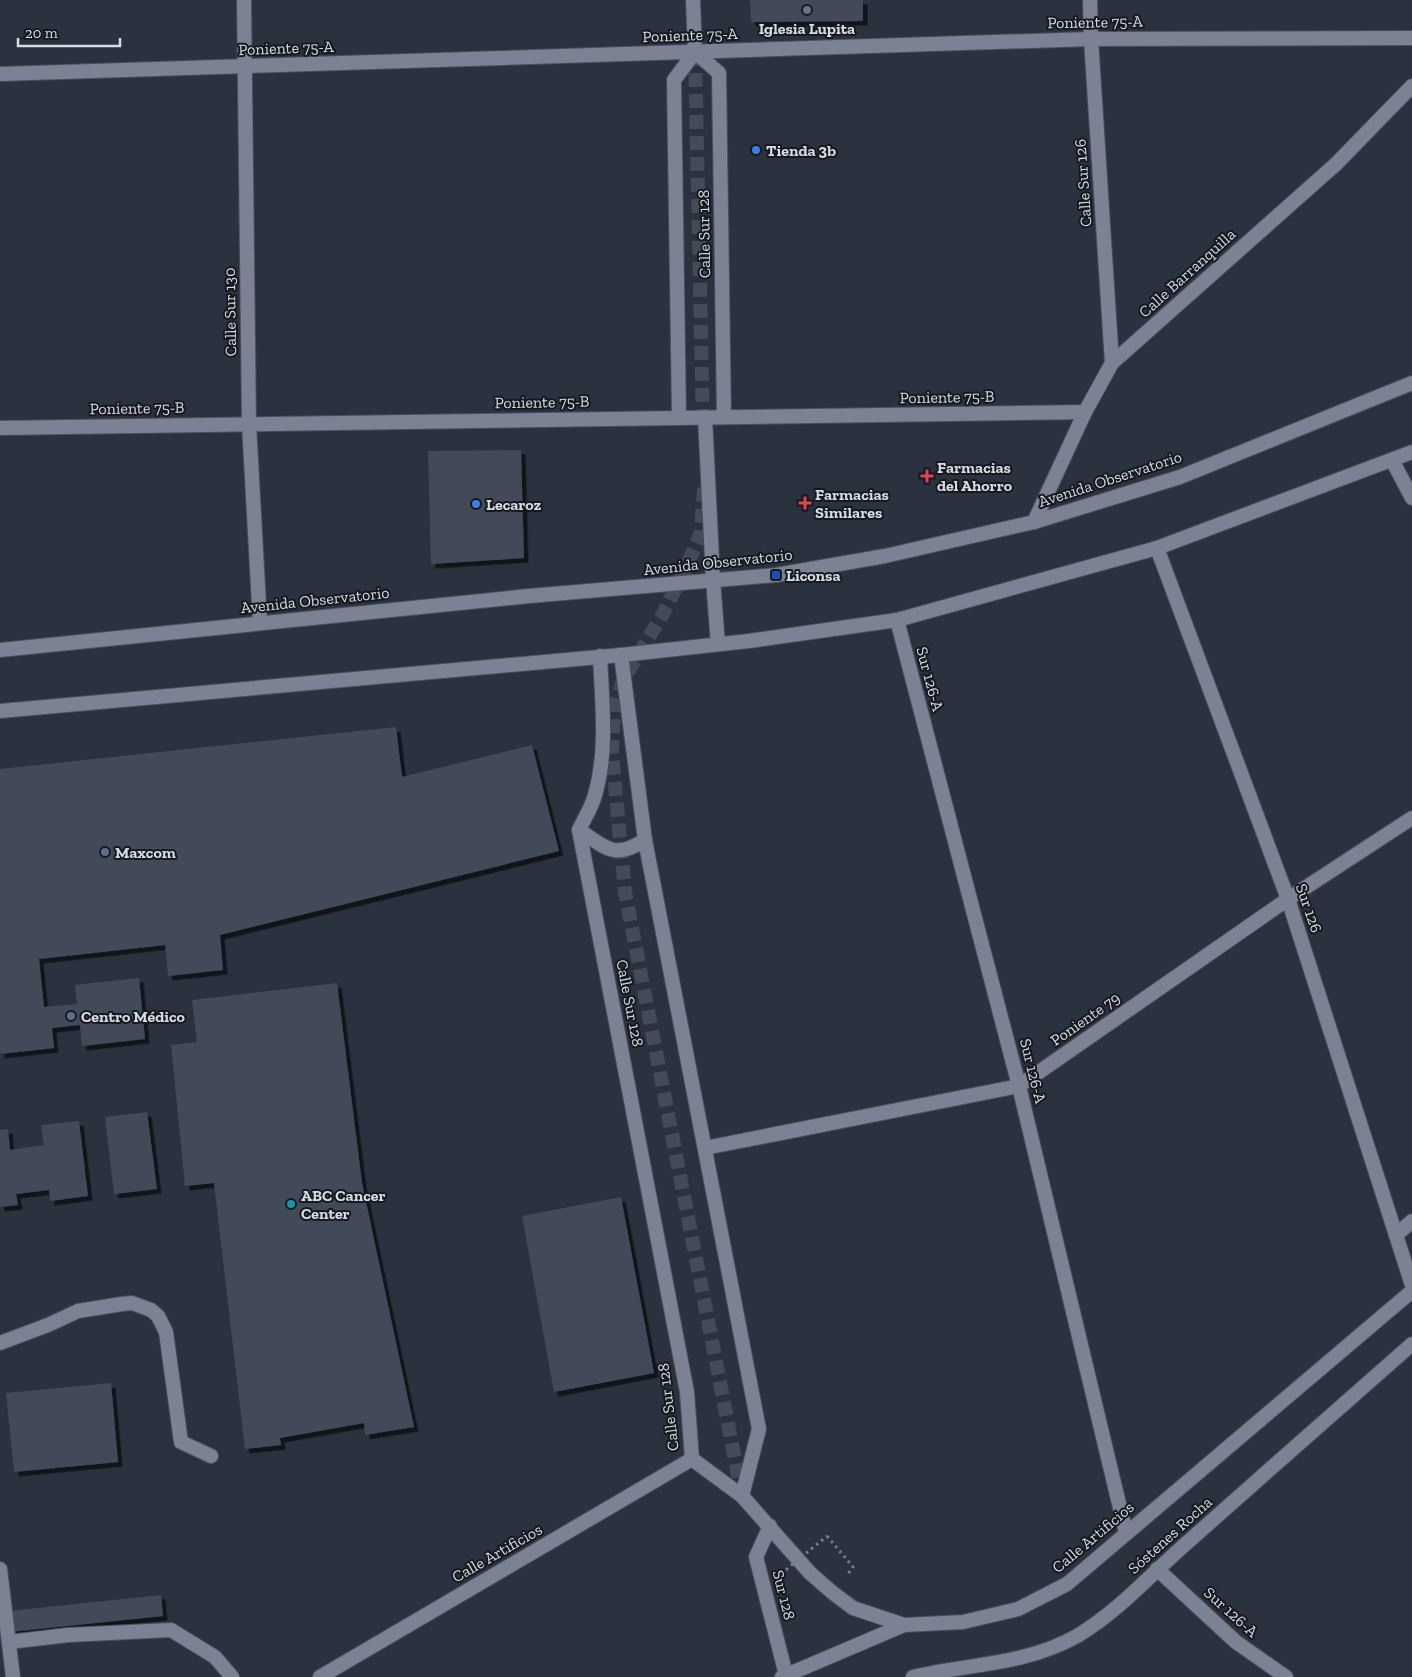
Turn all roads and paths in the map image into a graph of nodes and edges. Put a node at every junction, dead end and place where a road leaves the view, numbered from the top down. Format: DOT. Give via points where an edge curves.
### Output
graph roads {
  1 [pos="244,0"];
  2 [pos="693,0"];
  3 [pos="1090,0"];
  4 [pos="1412,38"];
  5 [pos="1091,39"];
  6 [pos="695,52"];
  7 [pos="244,67"];
  8 [pos="0,74"];
  9 [pos="1412,86"];
  10 [pos="1112,363"];
  11 [pos="1412,383"];
  12 [pos="1085,412"];
  13 [pos="679,417"];
  14 [pos="705,417"];
  15 [pos="733,417"];
  16 [pos="249,424"];
  17 [pos="0,428"];
  18 [pos="1412,452"];
  19 [pos="1392,460"];
  20 [pos="1412,498"];
  21 [pos="1034,522"];
  22 [pos="1157,548"];
  23 [pos="713,580"];
  24 [pos="897,620"];
  25 [pos="260,623"];
  26 [pos="718,644"];
  27 [pos="0,650"];
  28 [pos="621,655"];
  29 [pos="600,656"];
  30 [pos="0,711"];
  31 [pos="1412,818"];
  32 [pos="578,830"];
  33 [pos="646,840"];
  34 [pos="1288,899"];
  35 [pos="1019,1086"];
  36 [pos="705,1148"];
  37 [pos="1412,1222"];
  38 [pos="1396,1235"];
  39 [pos="1412,1285"];
  40 [pos="1412,1291"];
  41 [pos="0,1343"];
  42 [pos="1412,1344"];
  43 [pos="211,1456"];
  44 [pos="692,1459"];
  45 [pos="742,1496"];
  46 [pos="770,1526"];
  47 [pos="1126,1533"];
  48 [pos="853,1567"];
  49 [pos="0,1569"];
  50 [pos="1158,1569"];
  51 [pos="776,1578"];
  52 [pos="904,1625"];
  53 [pos="9,1642"];
  54 [pos="784,1676"];
  55 [pos="13,1677"];
  56 [pos="232,1677"];
  57 [pos="320,1677"];
  58 [pos="913,1677"];
  59 [pos="1286,1677"];
  1 -- 7 [label="street, Calle Sur 130"];
  2 -- 6 [label="street"];
  3 -- 5 [label="street, Calle Sur 126"];
  4 -- 5 [label="street, Poniente 75-A"];
  5 -- 6 [label="street, Poniente 75-A"];
  5 -- 10 [label="street, Calle Sur 126"];
  6 -- 7 [label="street, Poniente 75-A"];
  6 -- 13 [label="street, Calle Sur 128" via="674,80"];
  6 -- 15 [label="street, Calle Sur 128" via="719,73 724,417"];
  7 -- 8 [label="street, Poniente 75-A"];
  7 -- 16 [label="street, Calle Sur 130"];
  9 -- 10 [label="street, Calle Barranquilla" via="1336,164"];
  10 -- 12 [label="street, Calle Barranquilla"];
  11 -- 21 [label="street, Avenida Observatorio" via="1180,477"];
  12 -- 15 [label="street, Poniente 75-B"];
  12 -- 21 [label="street, Calle Barranquilla"];
  13 -- 14 [label="street, Poniente 75-B"];
  13 -- 16 [label="street, Poniente 75-B"];
  14 -- 15 [label="street, Poniente 75-B"];
  14 -- 23 [label="street"];
  16 -- 17 [label="street, Poniente 75-B"];
  16 -- 25 [label="street, Calle Sur 130"];
  18 -- 19 [label="street"];
  19 -- 20 [label="street"];
  19 -- 22 [label="street"];
  21 -- 23 [label="street, Avenida Observatorio" via="885,556 776,575"];
  22 -- 24 [label="street"];
  22 -- 34 [label="street, Sur 126"];
  23 -- 25 [label="street, Avenida Observatorio"];
  23 -- 26 [label="street"];
  24 -- 26 [label="street"];
  24 -- 35 [label="street, Sur 126-A"];
  25 -- 27 [label="street, Avenida Observatorio"];
  26 -- 28 [label="street"];
  28 -- 29 [label="street"];
  28 -- 33 [label="street"];
  29 -- 30 [label="street"];
  29 -- 32 [label="street" via="604,731 600,767 595,796"];
  31 -- 34 [label="street, Poniente 79"];
  32 -- 33 [label="street" via="614,851 633,848"];
  32 -- 44 [label="street, Calle Sur 128" via="687,1392"];
  33 -- 36 [label="street"];
  34 -- 35 [label="street, Poniente 79"];
  34 -- 38 [label="street, Sur 126"];
  35 -- 36 [label="street, Poniente 79"];
  35 -- 47 [label="street, Sur 126-A"];
  36 -- 45 [label="street" via="759,1429"];
  37 -- 38 [label="street"];
  38 -- 39 [label="street, Sur 126"];
  40 -- 47 [label="street, Calle Artificios"];
  41 -- 43 [label="street" via="78,1311 132,1303 151,1310 166,1332 181,1442"];
  42 -- 50 [label="street, Sóstenes Rocha"];
  44 -- 45 [label="street, Calle Sur 128"];
  44 -- 57 [label="street, Calle Artificios"];
  45 -- 46 [label="street, Calle Artificios"];
  46 -- 52 [label="street, Calle Artificios" via="810,1573 853,1608"];
  46 -- 54 [label="street, Sur 128" via="756,1557"];
  47 -- 52 [label="street, Calle Artificios" via="1068,1584 1018,1609 962,1622"];
  48 -- 51 [label="path, bridge" via="827,1536"];
  49 -- 53 [label="street"];
  50 -- 58 [label="street, Sóstenes Rocha" via="1114,1611 1076,1636 1035,1654"];
  50 -- 59 [label="street, Sur 126-A" via="1236,1642"];
  52 -- 54 [label="street"];
  53 -- 55 [label="street"];
  53 -- 56 [label="street" via="68,1635 171,1630 215,1657"];
}
